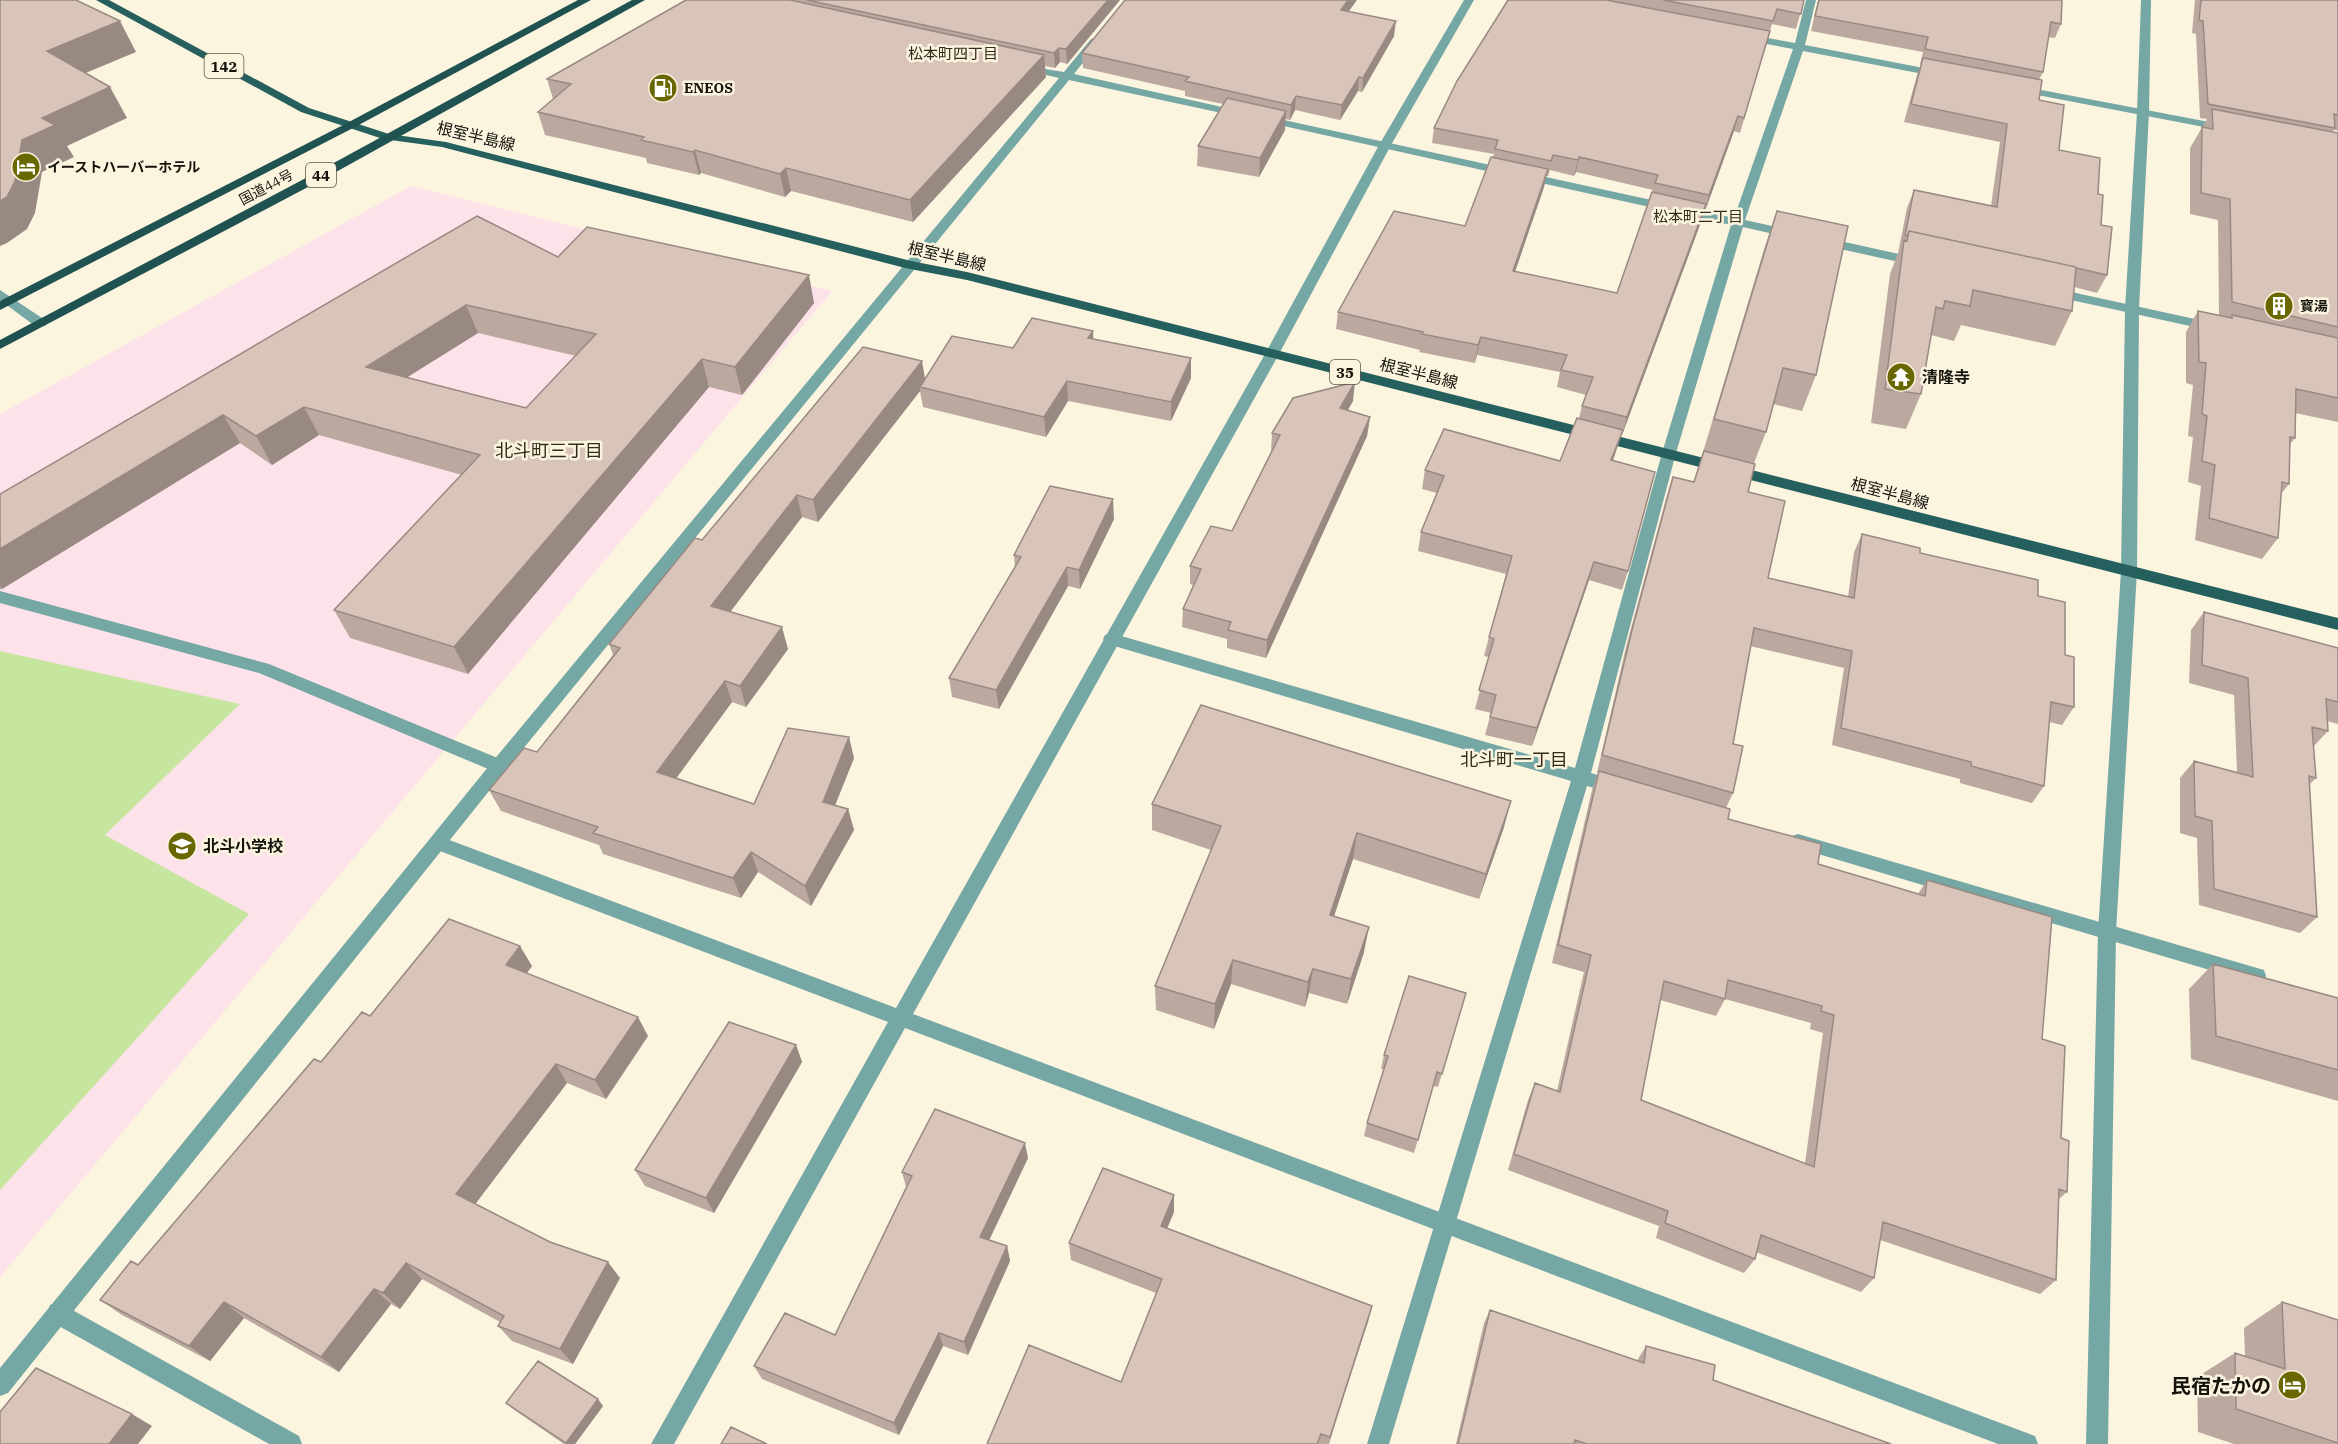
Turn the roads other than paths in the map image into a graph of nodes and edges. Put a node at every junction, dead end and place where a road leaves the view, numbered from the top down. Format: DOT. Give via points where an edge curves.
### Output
graph roads {
  1 [pos="101,0"];
  2 [pos="586,0"];
  3 [pos="640,0"];
  4 [pos="1470,0"];
  5 [pos="1811,0"];
  6 [pos="2146,0"];
  7 [pos="1108,25"];
  8 [pos="1729,34"];
  9 [pos="1799,47"];
  10 [pos="1009,63"];
  11 [pos="1948,75"];
  12 [pos="1067,76"];
  13 [pos="2005,86"];
  14 [pos="2143,112"];
  15 [pos="351,125"];
  16 [pos="2235,130"];
  17 [pos="387,137"];
  18 [pos="1385,145"];
  19 [pos="1738,223"];
  20 [pos="910,265"];
  21 [pos="1935,266"];
  22 [pos="2039,289"];
  23 [pos="3,300"];
  24 [pos="2132,309"];
  25 [pos="40,323"];
  26 [pos="2223,330"];
  27 [pos="0,345"];
  28 [pos="1272,354"];
  29 [pos="1669,453"];
  30 [pos="2129,571"];
  31 [pos="0,597"];
  32 [pos="2338,624"];
  33 [pos="1111,639"];
  34 [pos="499,766"];
  35 [pos="1581,777"];
  36 [pos="1627,790"];
  37 [pos="1787,837"];
  38 [pos="438,843"];
  39 [pos="2107,932"];
  40 [pos="2272,981"];
  41 [pos="899,1018"];
  42 [pos="1445,1221"];
  43 [pos="58,1313"];
  44 [pos="0,1385"];
  45 [pos="291,1444"];
  46 [pos="662,1444"];
  47 [pos="1378,1444"];
  48 [pos="2027,1444"];
  49 [pos="2097,1444"];
  1 -- 15 [label="main road, 142" via="305,110"];
  2 -- 15 [label="highway, 国道44号 / 44"];
  3 -- 17 [label="highway, 国道44号 / 44"];
  4 -- 18 [label="street"];
  5 -- 9 [label="street"];
  6 -- 14 [label="street"];
  7 -- 12 [label="street"];
  8 -- 9 [label="street"];
  9 -- 11 [label="street"];
  9 -- 19 [label="street"];
  10 -- 12 [label="street"];
  12 -- 18 [label="street"];
  12 -- 20 [label="street"];
  13 -- 14 [label="street"];
  14 -- 16 [label="street"];
  14 -- 24 [label="street"];
  15 -- 17 [label="main road, 根室半島線 / 35"];
  15 -- 23 [label="highway, 国道44号 / 44"];
  17 -- 20 [label="main road, 根室半島線 / 35" via="442,144"];
  17 -- 25 [label="highway, 国道44号 / 44"];
  18 -- 19 [label="street"];
  18 -- 28 [label="street"];
  19 -- 21 [label="street"];
  19 -- 29 [label="street"];
  20 -- 28 [label="main road, 根室半島線 / 35"];
  20 -- 34 [label="street"];
  22 -- 24 [label="street"];
  23 -- 25 [label="street"];
  24 -- 26 [label="street"];
  24 -- 30 [label="street"];
  25 -- 27 [label="highway, 国道44号 / 44"];
  28 -- 29 [label="main road, 根室半島線 / 35"];
  28 -- 33 [label="street"];
  29 -- 30 [label="main road, 根室半島線 / 35"];
  29 -- 35 [label="street"];
  30 -- 32 [label="main road, 根室半島線 / 35"];
  30 -- 39 [label="street"];
  31 -- 34 [label="street" via="263,668"];
  33 -- 35 [label="street"];
  33 -- 41 [label="street"];
  34 -- 38 [label="street"];
  35 -- 36 [label="street"];
  35 -- 42 [label="street"];
  37 -- 39 [label="street"];
  38 -- 41 [label="street"];
  38 -- 43 [label="street"];
  39 -- 40 [label="street"];
  39 -- 49 [label="street"];
  41 -- 42 [label="street"];
  41 -- 46 [label="street"];
  42 -- 47 [label="street"];
  42 -- 48 [label="street"];
  43 -- 44 [label="street"];
  43 -- 45 [label="street"];
}
